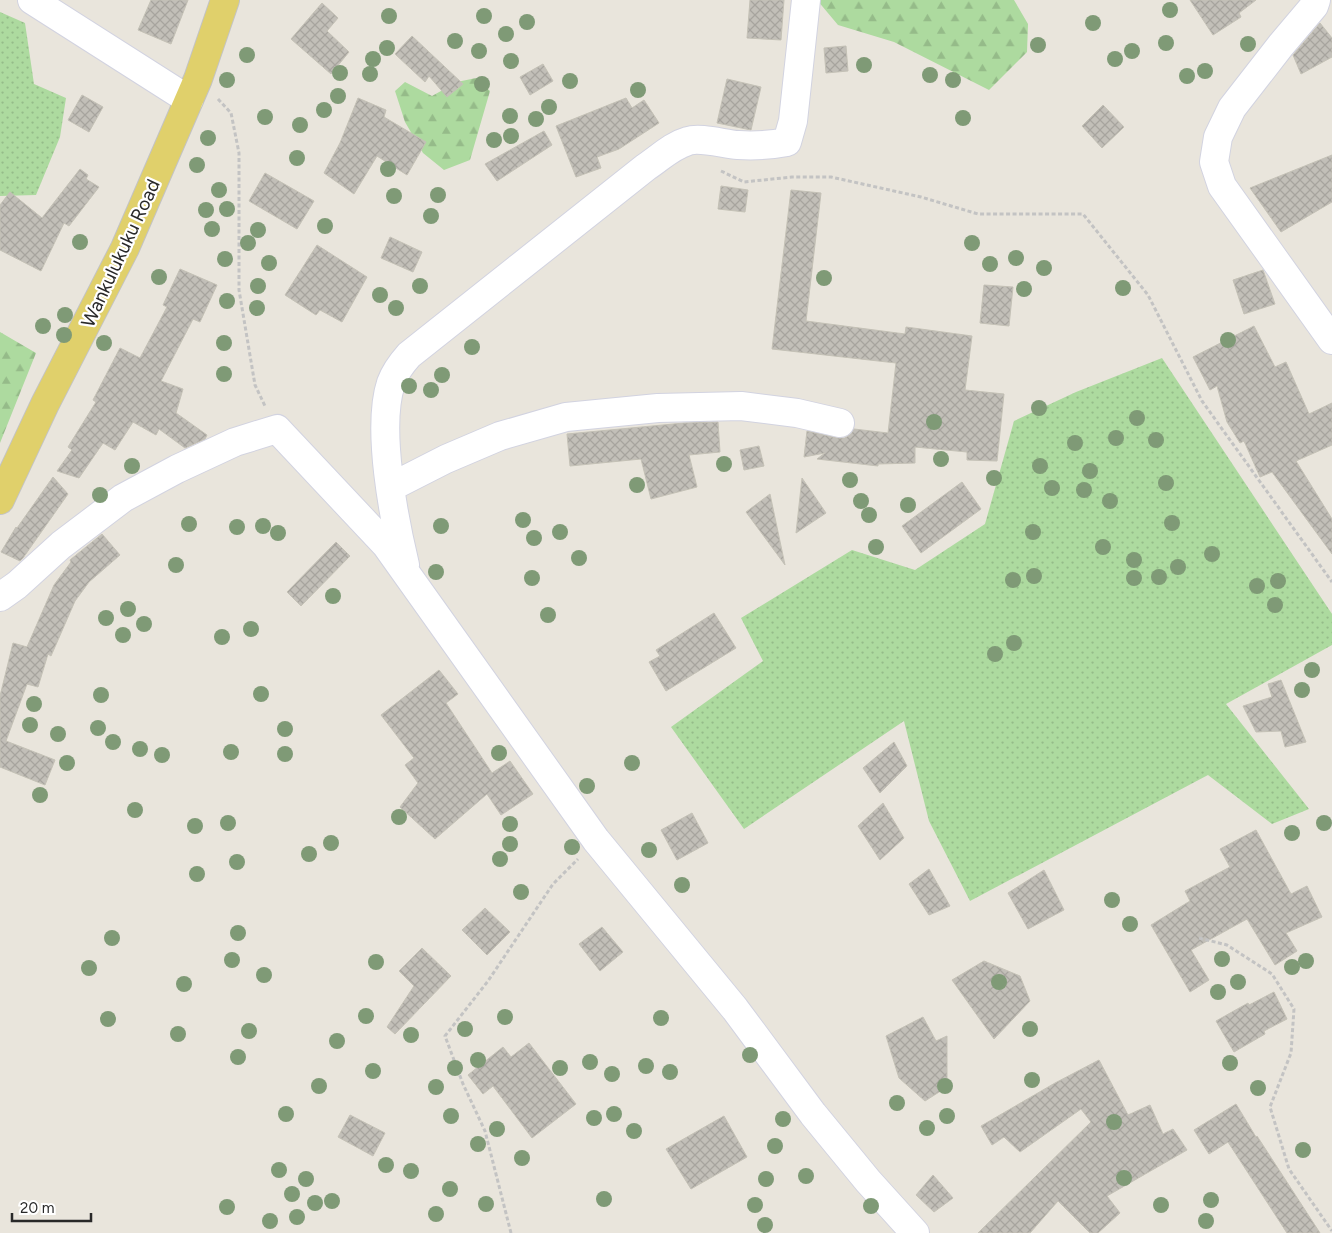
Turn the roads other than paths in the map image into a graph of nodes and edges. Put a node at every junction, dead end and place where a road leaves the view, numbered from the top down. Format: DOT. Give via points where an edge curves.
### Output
graph roads {
  1 [pos="32,0"];
  2 [pos="225,0"];
  3 [pos="806,0"];
  4 [pos="1316,0"];
  5 [pos="194,89"];
  6 [pos="1332,340"];
  7 [pos="840,423"];
  8 [pos="391,486"];
  9 [pos="0,500"];
  10 [pos="406,572"];
  11 [pos="0,597"];
  12 [pos="915,1233"];
  1 -- 5 [label="street"];
  2 -- 5 [label="main road, Wankulukuku Road"];
  3 -- 8 [label="street" via="788,142 770,146 690,140 671,148 409,355 396,370 386,405"];
  4 -- 6 [label="street" via="1232,108 1218,137 1214,162 1222,186"];
  5 -- 9 [label="main road, Wankulukuku Road" via="125,248"];
  7 -- 8 [label="street" via="797,413 741,406 658,408 566,417 500,436"];
  8 -- 10 [label="street"];
  10 -- 11 [label="street" via="386,545 277,429 235,442 123,498"];
  10 -- 12 [label="street" via="596,840 735,1009 813,1114"];
}
